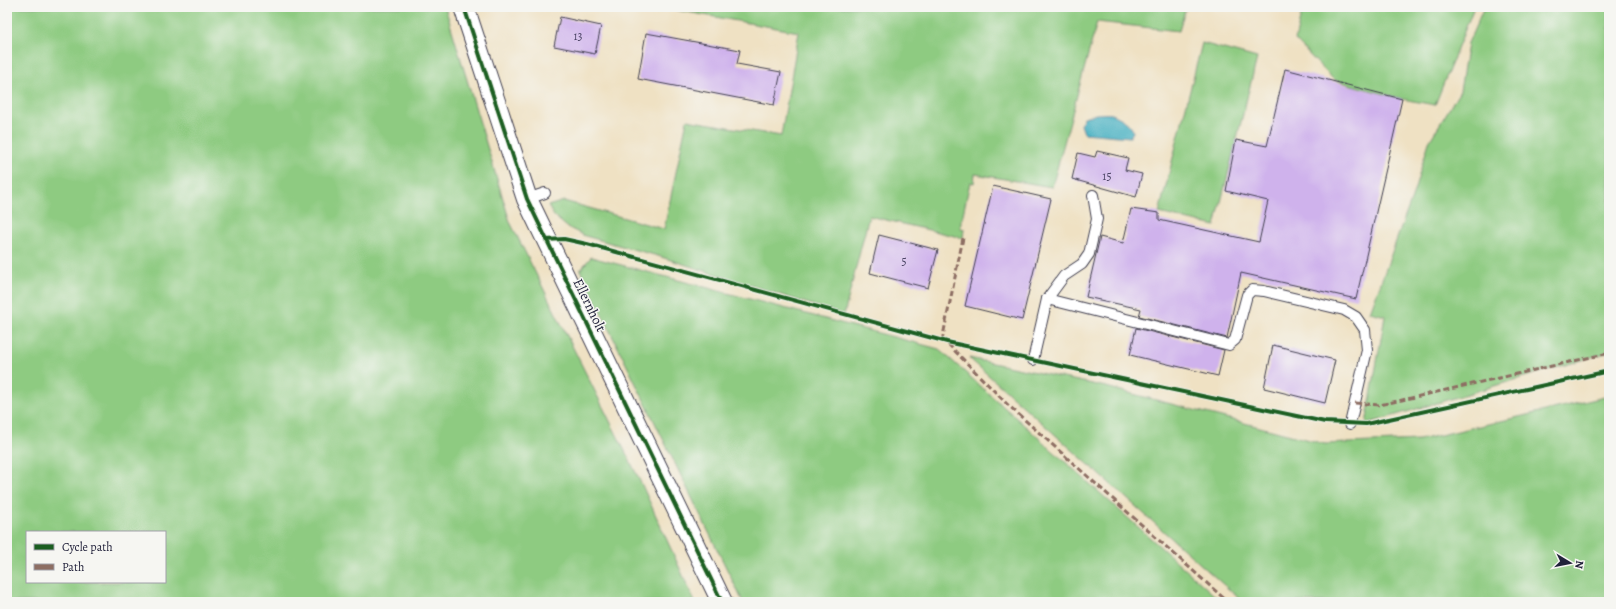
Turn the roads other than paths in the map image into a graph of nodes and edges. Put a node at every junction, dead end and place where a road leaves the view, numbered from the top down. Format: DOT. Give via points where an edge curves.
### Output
graph roads {
  1 [pos="464,7"];
  2 [pos="1092,195"];
  3 [pos="1047,299"];
  4 [pos="1033,360"];
  5 [pos="1350,424"];
  6 [pos="722,602"];
  1 -- 6 [label="street, Ellernholt" via="536,196"];
  2 -- 3 [label="lane" via="1097,219 1088,254 1082,264 1064,276"];
  3 -- 4 [label="lane"];
  3 -- 5 [label="lane" via="1229,345 1235,340 1247,294 1252,290 1344,310 1356,317 1365,330 1367,350"];
}
